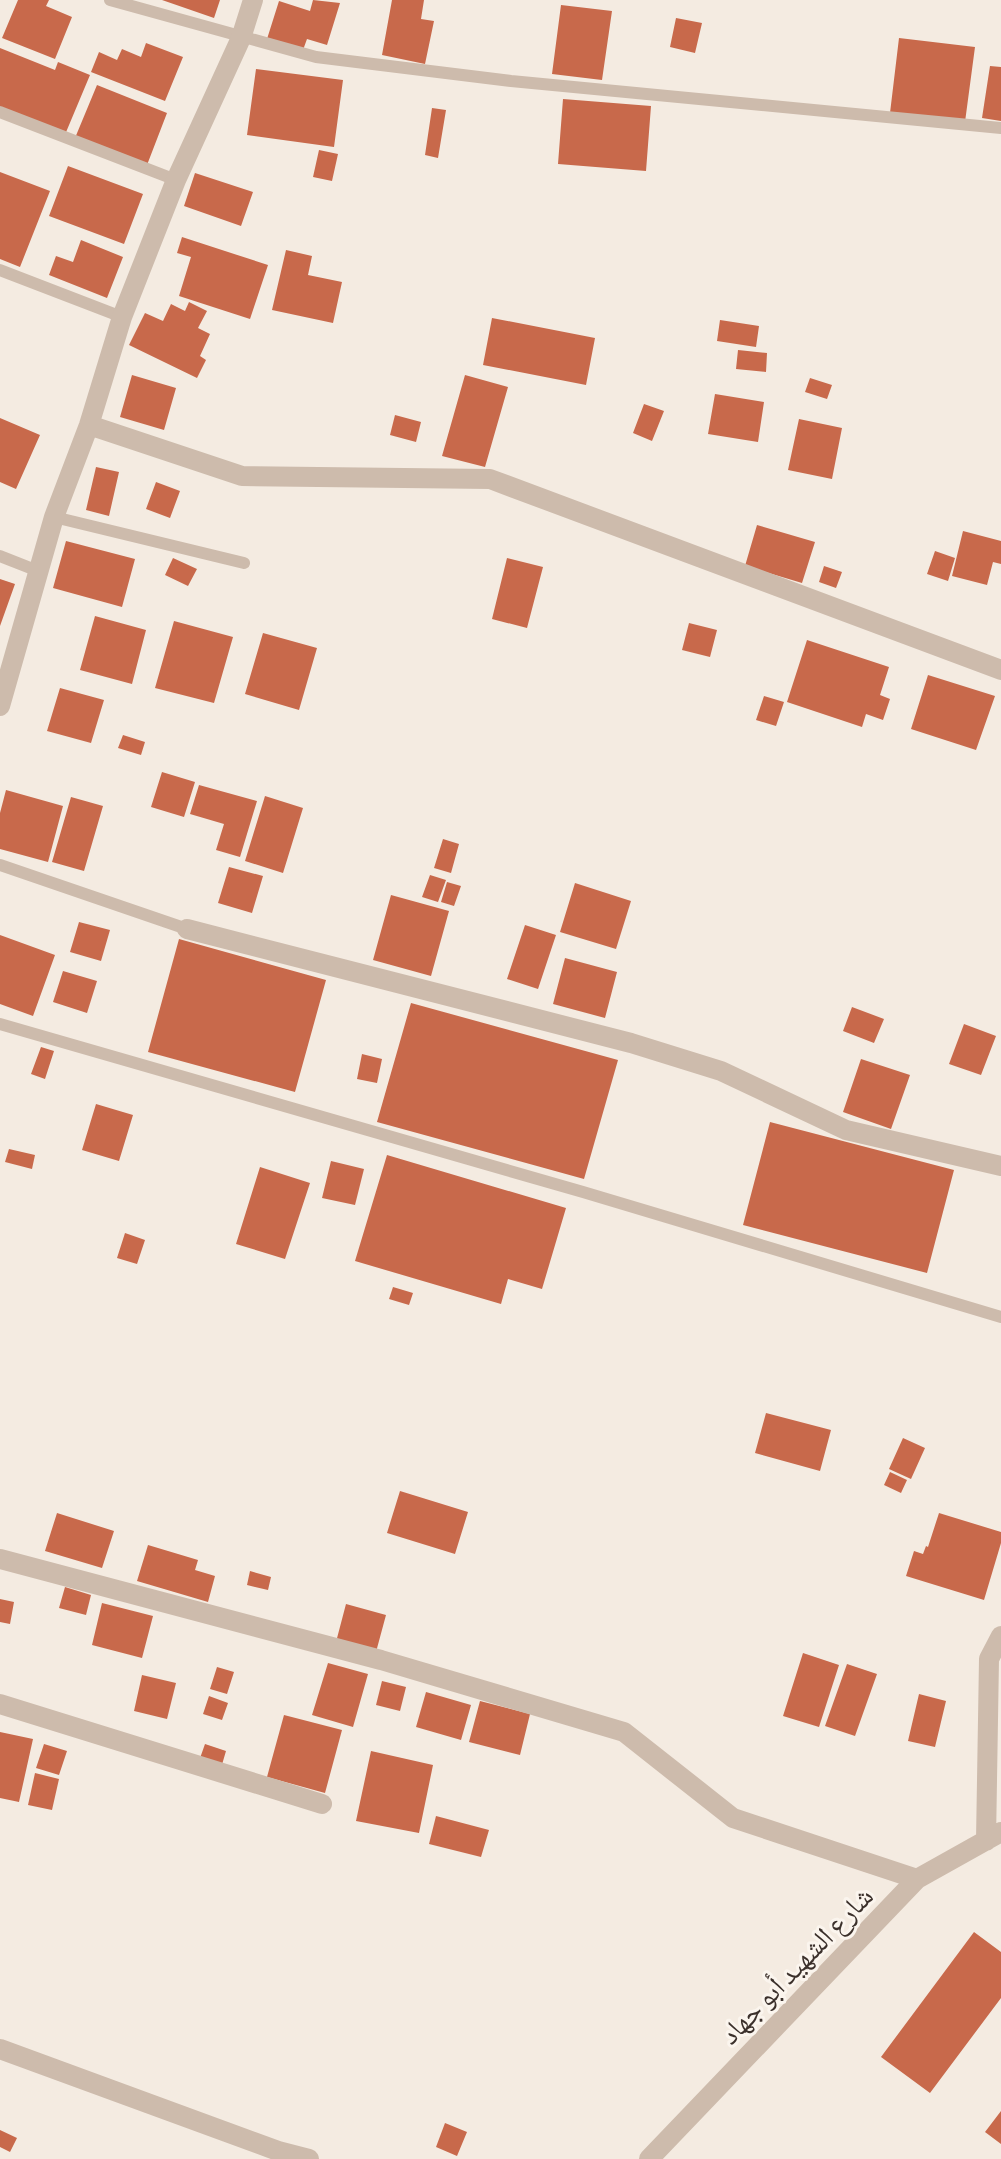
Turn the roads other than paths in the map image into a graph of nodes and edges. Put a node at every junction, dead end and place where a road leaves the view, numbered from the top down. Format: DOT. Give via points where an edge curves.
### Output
graph roads {
  1 [pos="110,0"];
  2 [pos="253,0"];
  3 [pos="241,38"];
  4 [pos="0,112"];
  5 [pos="1001,128"];
  6 [pos="176,180"];
  7 [pos="0,270"];
  8 [pos="122,317"];
  9 [pos="89,425"];
  10 [pos="54,517"];
  11 [pos="0,556"];
  12 [pos="244,563"];
  13 [pos="38,571"];
  14 [pos="1001,670"];
  15 [pos="0,706"];
  16 [pos="0,865"];
  17 [pos="187,929"];
  18 [pos="0,1024"];
  19 [pos="1001,1166"];
  20 [pos="1001,1317"];
  21 [pos="0,1559"];
  22 [pos="1001,1636"];
  23 [pos="0,1704"];
  24 [pos="322,1804"];
  25 [pos="993,1837"];
  26 [pos="917,1879"];
  27 [pos="0,2049"];
  28 [pos="309,2159"];
  29 [pos="649,2159"];
  1 -- 3 [label="lane"];
  2 -- 3 [label="street"];
  3 -- 5 [label="lane" via="316,57 511,81"];
  3 -- 6 [label="street"];
  4 -- 6 [label="lane"];
  6 -- 8 [label="street"];
  7 -- 8 [label="lane"];
  8 -- 9 [label="street"];
  9 -- 10 [label="street"];
  9 -- 14 [label="street" via="242,476 490,479"];
  10 -- 12 [label="lane"];
  10 -- 13 [label="street"];
  11 -- 13 [label="lane"];
  13 -- 15 [label="street"];
  16 -- 17 [label="lane"];
  17 -- 19 [label="street" via="631,1043 721,1071 846,1130"];
  18 -- 20 [label="lane"];
  21 -- 26 [label="street" via="381,1660 624,1732 733,1818"];
  22 -- 25 [label="street" via="989,1659"];
  23 -- 24 [label="street"];
  25 -- 26 [label="street, شارع الشهيد أبو جهاد"];
  26 -- 29 [label="street, شارع الشهيد أبو جهاد"];
  27 -- 28 [label="street"];
}
